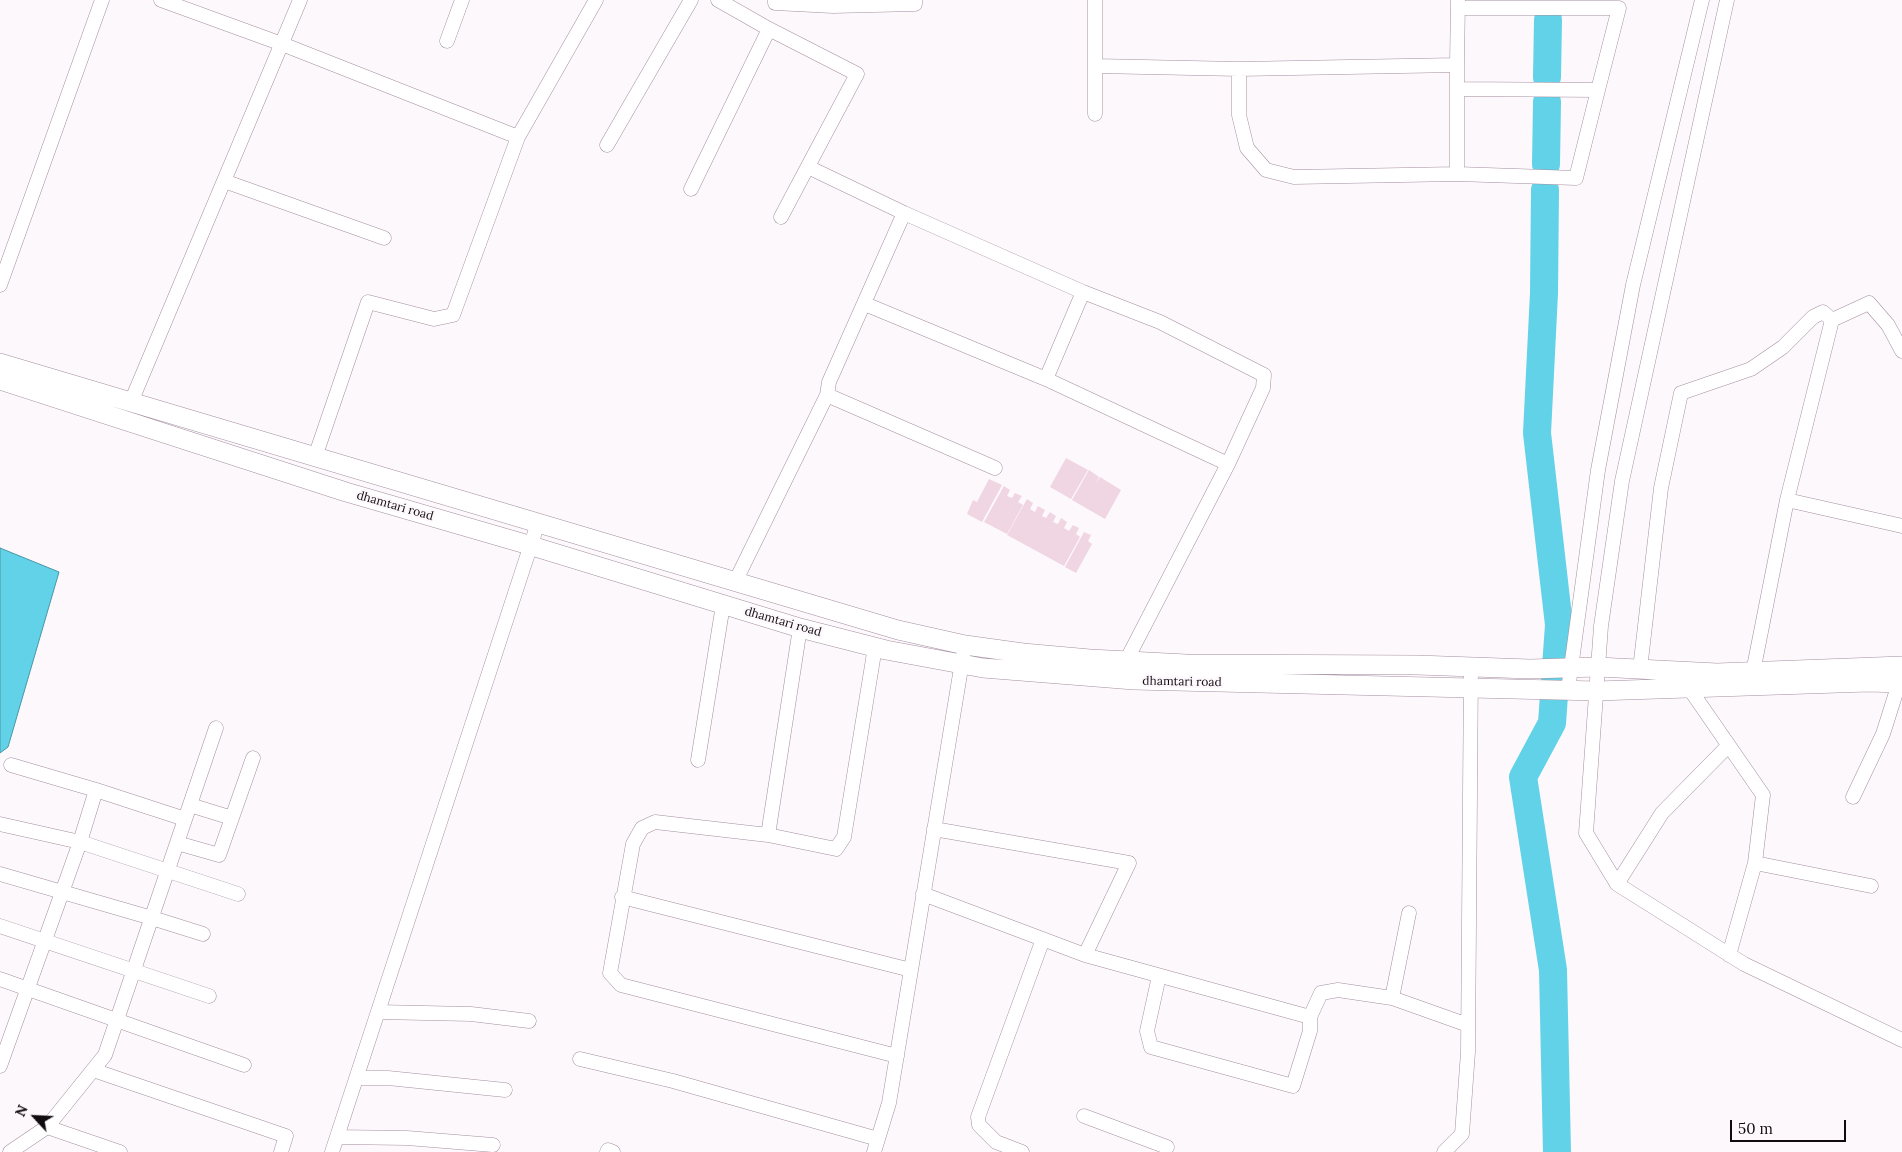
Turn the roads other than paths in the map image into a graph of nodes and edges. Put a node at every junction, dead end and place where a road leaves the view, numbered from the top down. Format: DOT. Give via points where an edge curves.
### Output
graph roads {
  1 [pos="102,0"];
  2 [pos="161,0"];
  3 [pos="300,0"];
  4 [pos="462,0"];
  5 [pos="596,0"];
  6 [pos="691,0"];
  7 [pos="718,0"];
  8 [pos="775,0"];
  9 [pos="916,0"];
  10 [pos="1095,0"];
  11 [pos="1702,0"];
  12 [pos="1727,0"];
  13 [pos="1458,4"];
  14 [pos="769,29"];
  15 [pos="447,41"];
  16 [pos="282,44"];
  17 [pos="1457,65"];
  18 [pos="1096,66"];
  19 [pos="1239,69"];
  20 [pos="1457,89"];
  21 [pos="1598,90"];
  22 [pos="1095,114"];
  23 [pos="518,137"];
  24 [pos="608,145"];
  25 [pos="808,167"];
  26 [pos="1458,174"];
  27 [pos="224,181"];
  28 [pos="691,189"];
  29 [pos="904,213"];
  30 [pos="781,217"];
  31 [pos="384,238"];
  32 [pos="0,285"];
  33 [pos="1083,292"];
  34 [pos="865,304"];
  35 [pos="1832,320"];
  36 [pos="1902,351"];
  37 [pos="0,363"];
  38 [pos="1046,379"];
  39 [pos="0,380"];
  40 [pos="827,395"];
  41 [pos="131,402"];
  42 [pos="316,457"];
  43 [pos="1228,464"];
  44 [pos="996,468"];
  45 [pos="1787,500"];
  46 [pos="538,524"];
  47 [pos="1902,526"];
  48 [pos="530,546"];
  49 [pos="735,582"];
  50 [pos="725,605"];
  51 [pos="800,628"];
  52 [pos="965,644"];
  53 [pos="875,647"];
  54 [pos="1126,661"];
  55 [pos="962,664"];
  56 [pos="1471,666"];
  57 [pos="1598,667"];
  58 [pos="1571,668"];
  59 [pos="1640,669"];
  60 [pos="1901,677"];
  61 [pos="1753,679"];
  62 [pos="1471,688"];
  63 [pos="1689,688"];
  64 [pos="1568,690"];
  65 [pos="1596,691"];
  66 [pos="216,728"];
  67 [pos="1728,746"];
  68 [pos="253,758"];
  69 [pos="698,760"];
  70 [pos="10,765"];
  71 [pos="96,790"];
  72 [pos="1853,797"];
  73 [pos="190,805"];
  74 [pos="232,818"];
  75 [pos="185,819"];
  76 [pos="0,824"];
  77 [pos="934,829"];
  78 [pos="768,835"];
  79 [pos="80,842"];
  80 [pos="177,843"];
  81 [pos="1755,863"];
  82 [pos="168,870"];
  83 [pos="0,874"];
  84 [pos="1617,884"];
  85 [pos="1871,886"];
  86 [pos="62,892"];
  87 [pos="238,894"];
  88 [pos="924,894"];
  89 [pos="622,897"];
  90 [pos="1409,913"];
  91 [pos="152,918"];
  92 [pos="0,926"];
  93 [pos="202,934"];
  94 [pos="1043,939"];
  95 [pos="45,940"];
  96 [pos="1085,955"];
  97 [pos="1730,955"];
  98 [pos="911,970"];
  99 [pos="134,971"];
  100 [pos="1159,976"];
  101 [pos="0,980"];
  102 [pos="27,990"];
  103 [pos="209,996"];
  104 [pos="1392,998"];
  105 [pos="378,1012"];
  106 [pos="1310,1017"];
  107 [pos="117,1020"];
  108 [pos="530,1021"];
  109 [pos="1468,1025"];
  110 [pos="1902,1040"];
  111 [pos="897,1056"];
  112 [pos="580,1059"];
  113 [pos="244,1065"];
  114 [pos="0,1066"];
  115 [pos="93,1070"];
  116 [pos="356,1078"];
  117 [pos="505,1090"];
  118 [pos="1084,1116"];
  119 [pos="47,1127"];
  120 [pos="1462,1134"];
  121 [pos="337,1136"];
  122 [pos="493,1145"];
  123 [pos="876,1146"];
  124 [pos="994,1147"];
  125 [pos="1169,1150"];
  126 [pos="10,1152"];
  127 [pos="120,1152"];
  128 [pos="281,1152"];
  129 [pos="332,1152"];
  130 [pos="608,1152"];
  131 [pos="613,1152"];
  132 [pos="1022,1152"];
  133 [pos="1444,1152"];
  134 [pos="1459,1152"];
  1 -- 32 [label="street"];
  2 -- 16 [label="street"];
  3 -- 16 [label="street"];
  4 -- 15 [label="street"];
  5 -- 23 [label="street"];
  6 -- 24 [label="street"];
  7 -- 14 [label="street"];
  8 -- 9 [label="street" via="775,3 833,6 915,4"];
  10 -- 18 [label="street"];
  11 -- 58 [label="street" via="1633,285 1598,470"];
  12 -- 57 [label="street" via="1622,481"];
  13 -- 17 [label="street"];
  13 -- 21 [label="street" via="1619,8"];
  14 -- 25 [label="street" via="857,74"];
  14 -- 28 [label="street"];
  16 -- 23 [label="street"];
  16 -- 27 [label="street"];
  17 -- 19 [label="street"];
  17 -- 20 [label="street"];
  18 -- 19 [label="street"];
  18 -- 22 [label="street"];
  19 -- 26 [label="street" via="1240,115 1247,148 1266,170 1294,177"];
  20 -- 21 [label="street"];
  20 -- 26 [label="street"];
  21 -- 26 [label="street" via="1576,178"];
  23 -- 42 [label="street" via="453,315 434,319 368,302"];
  25 -- 29 [label="street"];
  25 -- 30 [label="street"];
  27 -- 31 [label="street"];
  27 -- 41 [label="street"];
  29 -- 33 [label="street"];
  29 -- 34 [label="street"];
  33 -- 38 [label="street"];
  33 -- 43 [label="street" via="1160,322 1264,375 1263,388"];
  34 -- 38 [label="street"];
  34 -- 40 [label="street" via="829,382"];
  35 -- 36 [label="street" via="1869,303 1888,325"];
  35 -- 45 [label="street"];
  35 -- 59 [label="street" via="1823,312 1751,370 1681,393 1661,488"];
  37 -- 41 [label="main road"];
  38 -- 43 [label="street"];
  39 -- 48 [label="main road, dhamtari road" via="346,492"];
  40 -- 44 [label="street"];
  40 -- 49 [label="street"];
  41 -- 42 [label="main road"];
  42 -- 46 [label="main road"];
  43 -- 54 [label="street"];
  45 -- 47 [label="street"];
  45 -- 61 [label="street"];
  46 -- 48 [label="street"];
  46 -- 49 [label="main road"];
  48 -- 50 [label="main road, dhamtari road"];
  48 -- 105 [label="street"];
  49 -- 52 [label="main road" via="898,630"];
  50 -- 51 [label="main road, dhamtari road"];
  50 -- 69 [label="street"];
  51 -- 53 [label="main road, dhamtari road"];
  51 -- 78 [label="street"];
  52 -- 54 [label="main road" via="1023,653"];
  52 -- 55 [label="street"];
  53 -- 55 [label="main road, dhamtari road"];
  53 -- 78 [label="street" via="844,837 836,848"];
  54 -- 56 [label="main road"];
  55 -- 62 [label="main road, dhamtari road" via="1134,680"];
  55 -- 77 [label="street"];
  56 -- 58 [label="main road"];
  56 -- 62 [label="street"];
  57 -- 58 [label="main road"];
  57 -- 59 [label="main road"];
  57 -- 65 [label="street"];
  58 -- 64 [label="street"];
  59 -- 61 [label="main road" via="1717,673"];
  60 -- 61 [label="main road"];
  60 -- 72 [label="street" via="1883,734"];
  61 -- 63 [label="main road, dhamtari road"];
  62 -- 64 [label="main road, dhamtari road"];
  62 -- 109 [label="street"];
  63 -- 65 [label="main road, dhamtari road"];
  63 -- 67 [label="street"];
  64 -- 65 [label="main road, dhamtari road"];
  65 -- 84 [label="street" via="1586,833"];
  66 -- 73 [label="street"];
  67 -- 81 [label="street" via="1763,795"];
  67 -- 84 [label="street" via="1662,813"];
  68 -- 74 [label="street"];
  70 -- 71 [label="street"];
  71 -- 75 [label="street"];
  71 -- 79 [label="street"];
  73 -- 74 [label="street"];
  73 -- 75 [label="street"];
  74 -- 80 [label="street" via="219,855"];
  75 -- 80 [label="street"];
  76 -- 79 [label="street"];
  77 -- 88 [label="street"];
  77 -- 96 [label="street" via="1130,863"];
  78 -- 89 [label="street" via="654,822 642,828 633,844"];
  79 -- 82 [label="street"];
  79 -- 86 [label="street"];
  80 -- 82 [label="street"];
  81 -- 85 [label="street"];
  81 -- 97 [label="street"];
  82 -- 87 [label="street"];
  82 -- 91 [label="street"];
  83 -- 86 [label="street"];
  84 -- 97 [label="street"];
  86 -- 91 [label="street"];
  86 -- 95 [label="street"];
  88 -- 94 [label="street"];
  88 -- 98 [label="street"];
  89 -- 98 [label="street"];
  89 -- 111 [label="street" via="610,973 620,985"];
  90 -- 104 [label="street"];
  91 -- 93 [label="street"];
  91 -- 99 [label="street"];
  92 -- 95 [label="street"];
  94 -- 96 [label="street"];
  94 -- 124 [label="street" via="978,1117 979,1125"];
  95 -- 99 [label="street"];
  95 -- 102 [label="street"];
  96 -- 100 [label="street"];
  97 -- 110 [label="street"];
  98 -- 111 [label="street"];
  99 -- 103 [label="street"];
  99 -- 107 [label="street"];
  100 -- 106 [label="street"];
  100 -- 106 [label="street" via="1148,1031 1151,1047 1294,1086 1310,1032"];
  101 -- 102 [label="street"];
  102 -- 107 [label="street"];
  102 -- 114 [label="street"];
  104 -- 106 [label="street" via="1328,991 1321,993"];
  104 -- 109 [label="street"];
  105 -- 108 [label="street" via="471,1014"];
  105 -- 116 [label="street"];
  107 -- 113 [label="street"];
  107 -- 115 [label="street" via="106,1055"];
  109 -- 120 [label="street"];
  111 -- 123 [label="street" via="889,1103"];
  112 -- 123 [label="street" via="673,1081"];
  115 -- 119 [label="street"];
  115 -- 128 [label="street" via="286,1136"];
  116 -- 117 [label="street" via="388,1078"];
  116 -- 121 [label="street"];
  118 -- 125 [label="street"];
  119 -- 126 [label="street"];
  119 -- 127 [label="street"];
  120 -- 133 [label="street"];
  120 -- 134 [label="street"];
  121 -- 122 [label="street"];
  121 -- 129 [label="street"];
  124 -- 132 [label="street"];
  130 -- 131 [label="street"];
}
